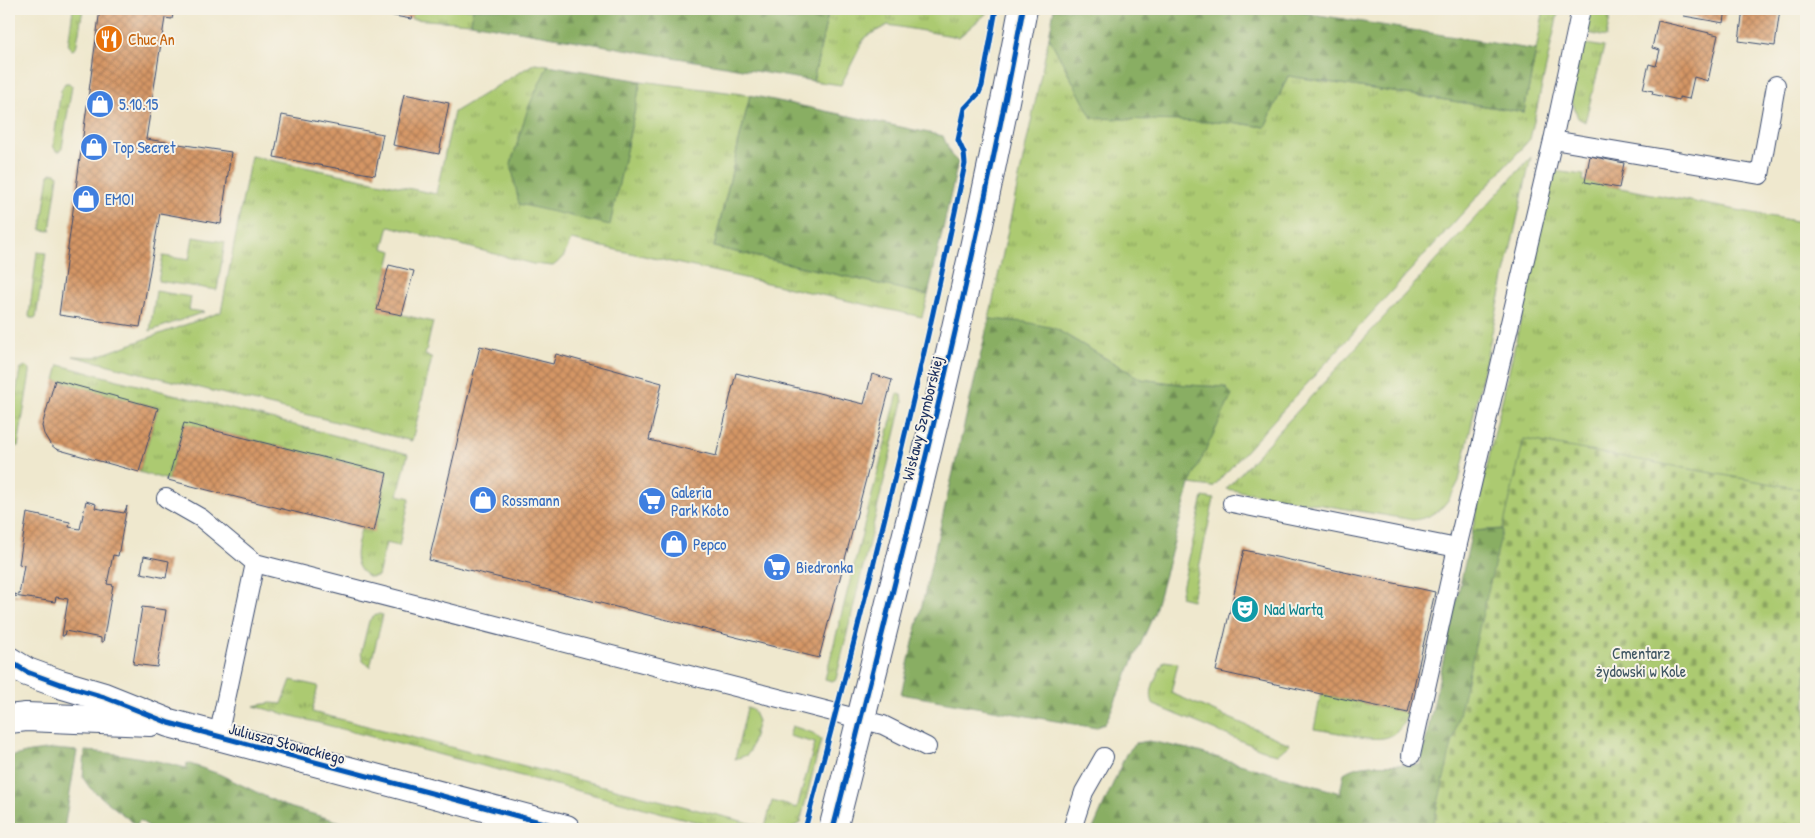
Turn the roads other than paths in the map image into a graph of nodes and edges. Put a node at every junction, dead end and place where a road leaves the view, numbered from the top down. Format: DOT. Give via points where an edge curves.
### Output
graph roads {
  1 [pos="1023,9"];
  2 [pos="1581,9"];
  3 [pos="1776,85"];
  4 [pos="1552,140"];
  5 [pos="166,498"];
  6 [pos="1232,503"];
  7 [pos="1457,548"];
  8 [pos="256,563"];
  9 [pos="9,661"];
  10 [pos="9,719"];
  11 [pos="861,719"];
  12 [pos="169,723"];
  13 [pos="218,738"];
  14 [pos="927,747"];
  15 [pos="1411,755"];
  16 [pos="1104,757"];
  17 [pos="566,829"];
  18 [pos="833,829"];
  19 [pos="1072,829"];
  1 -- 11 [label="street, Wisławy Szymborskiej" via="956,332"];
  2 -- 4 [label="lane"];
  3 -- 4 [label="lane" via="1760,175"];
  4 -- 7 [label="lane"];
  5 -- 8 [label="lane" via="201,518"];
  6 -- 7 [label="lane"];
  7 -- 15 [label="lane"];
  8 -- 11 [label="lane"];
  8 -- 13 [label="lane"];
  9 -- 12 [label="street, Juliusza Słowackiego" via="27,672"];
  10 -- 12 [label="street, Juliusza Słowackiego"];
  11 -- 14 [label="lane" via="883,725"];
  11 -- 18 [label="street, Wisławy Szymborskiej"];
  12 -- 13 [label="street, Juliusza Słowackiego"];
  13 -- 17 [label="street, Juliusza Słowackiego"];
  16 -- 19 [label="lane" via="1084,792"];
}
